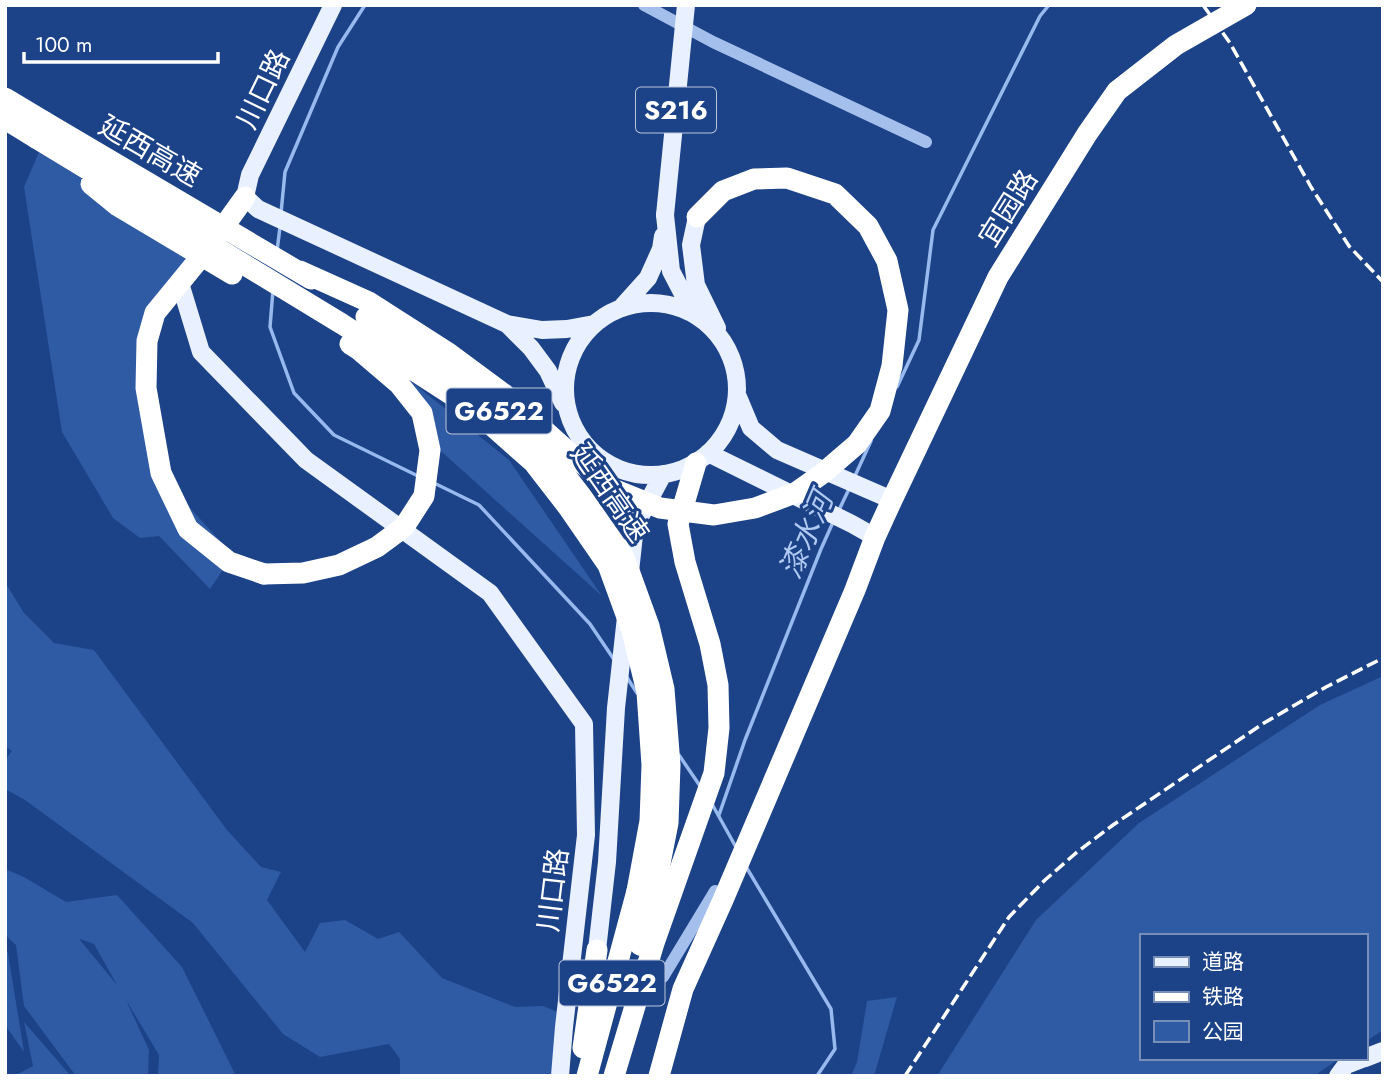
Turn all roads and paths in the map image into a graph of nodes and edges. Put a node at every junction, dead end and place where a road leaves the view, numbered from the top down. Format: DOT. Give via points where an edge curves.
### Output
graph roads {
  1 [pos="333,5"];
  2 [pos="643,5"];
  3 [pos="686,5"];
  4 [pos="1246,5"];
  5 [pos="5,98"];
  6 [pos="5,119"];
  7 [pos="41,130"];
  8 [pos="926,142"];
  9 [pos="251,203"];
  10 [pos="665,215"];
  11 [pos="697,217"];
  12 [pos="202,256"];
  13 [pos="300,271"];
  14 [pos="180,284"];
  15 [pos="621,308"];
  16 [pos="706,322"];
  17 [pos="507,324"];
  18 [pos="594,324"];
  19 [pos="730,352"];
  20 [pos="738,397"];
  21 [pos="568,413"];
  22 [pos="585,444"];
  23 [pos="702,458"];
  24 [pos="663,474"];
  25 [pos="892,500"];
  26 [pos="634,535"];
  27 [pos="875,537"];
  28 [pos="851,588"];
  29 [pos="612,784"];
  30 [pos="586,835"];
  31 [pos="715,891"];
  32 [pos="645,892"];
  33 [pos="597,950"];
  34 [pos="663,977"];
  35 [pos="1359,1060"];
  36 [pos="560,1076"];
  37 [pos="579,1076"];
  38 [pos="587,1076"];
  39 [pos="606,1076"];
  40 [pos="614,1076"];
  41 [pos="649,1076"];
  42 [pos="659,1076"];
  43 [pos="1338,1076"];
  1 -- 9 [label="main road, 川口路" via="250,175"];
  2 -- 8 [label="street"];
  3 -- 10 [label="main road, S216 / S216, bridge"];
  4 -- 25 [label="highway, 宜园路" via="1176,45 1116,92 998,277"];
  5 -- 7 [label="highway, 延西高速 / G6522"];
  6 -- 7 [label="highway, 延西高速 / G6522"];
  7 -- 12 [label="highway, bridge" via="118,206"];
  7 -- 13 [label="highway, 延西高速 / G6522, bridge"];
  7 -- 32 [label="highway, 延西高速 / G6522, bridge" via="472,408 534,463 608,565 632,631 647,692 652,765"];
  9 -- 12 [label="highway"];
  9 -- 17 [label="main road"];
  10 -- 15 [label="main road" via="661,248 648,278"];
  10 -- 16 [label="main road" via="671,271"];
  11 -- 13 [label="highway, bridge" via="723,191 754,179 787,178 835,194 868,226 887,261 898,310 892,366 880,411 857,444 795,493 755,508 714,515 660,508 613,489 504,394 447,352 369,302"];
  11 -- 19 [label="main road" via="691,245 695,285"];
  12 -- 14 [label="highway"];
  12 -- 14 [label="highway, bridge" via="358,349 399,384 422,413 430,450 424,496 404,527 377,547 339,565 303,573 264,574 229,562 188,529 161,473 146,388 147,341 155,313"];
  13 -- 32 [label="highway, 延西高速 / G6522, bridge" via="438,366 548,453 624,557 649,626 664,689 670,765 668,823"];
  14 -- 30 [label="main road" via="201,352 306,460 491,593 584,724"];
  15 -- 16 [label="main road" via="666,303"];
  15 -- 18 [label="main road"];
  16 -- 19 [label="main road"];
  17 -- 18 [label="main road" via="541,330"];
  17 -- 21 [label="main road" via="548,371"];
  18 -- 21 [label="main road" via="578,342 568,364"];
  19 -- 20 [label="main road"];
  20 -- 23 [label="main road" via="723,437"];
  20 -- 25 [label="main road" via="751,428 777,450"];
  21 -- 22 [label="main road"];
  22 -- 24 [label="main road" via="607,463 625,470"];
  22 -- 26 [label="main road" via="628,515"];
  23 -- 24 [label="main road"];
  23 -- 27 [label="main road" via="753,476"];
  23 -- 40 [label="highway" via="678,524 718,685 714,773 654,943"];
  24 -- 26 [label="main road"];
  25 -- 27 [label="highway, 宜园路"];
  26 -- 29 [label="main road"];
  27 -- 28 [label="highway, 宜园路"];
  28 -- 31 [label="highway"];
  28 -- 42 [label="highway" via="682,989"];
  29 -- 30 [label="main road"];
  29 -- 33 [label="main road"];
  30 -- 36 [label="main road, 川口路"];
  31 -- 34 [label="street"];
  31 -- 41 [label="highway" via="667,1005"];
  32 -- 38 [label="highway, 延西高速 / G6522"];
  32 -- 39 [label="highway, 延西高速 / G6522"];
  33 -- 37 [label="highway"];
  35 -- 43 [label="main road" via="1346,1065"];
}
